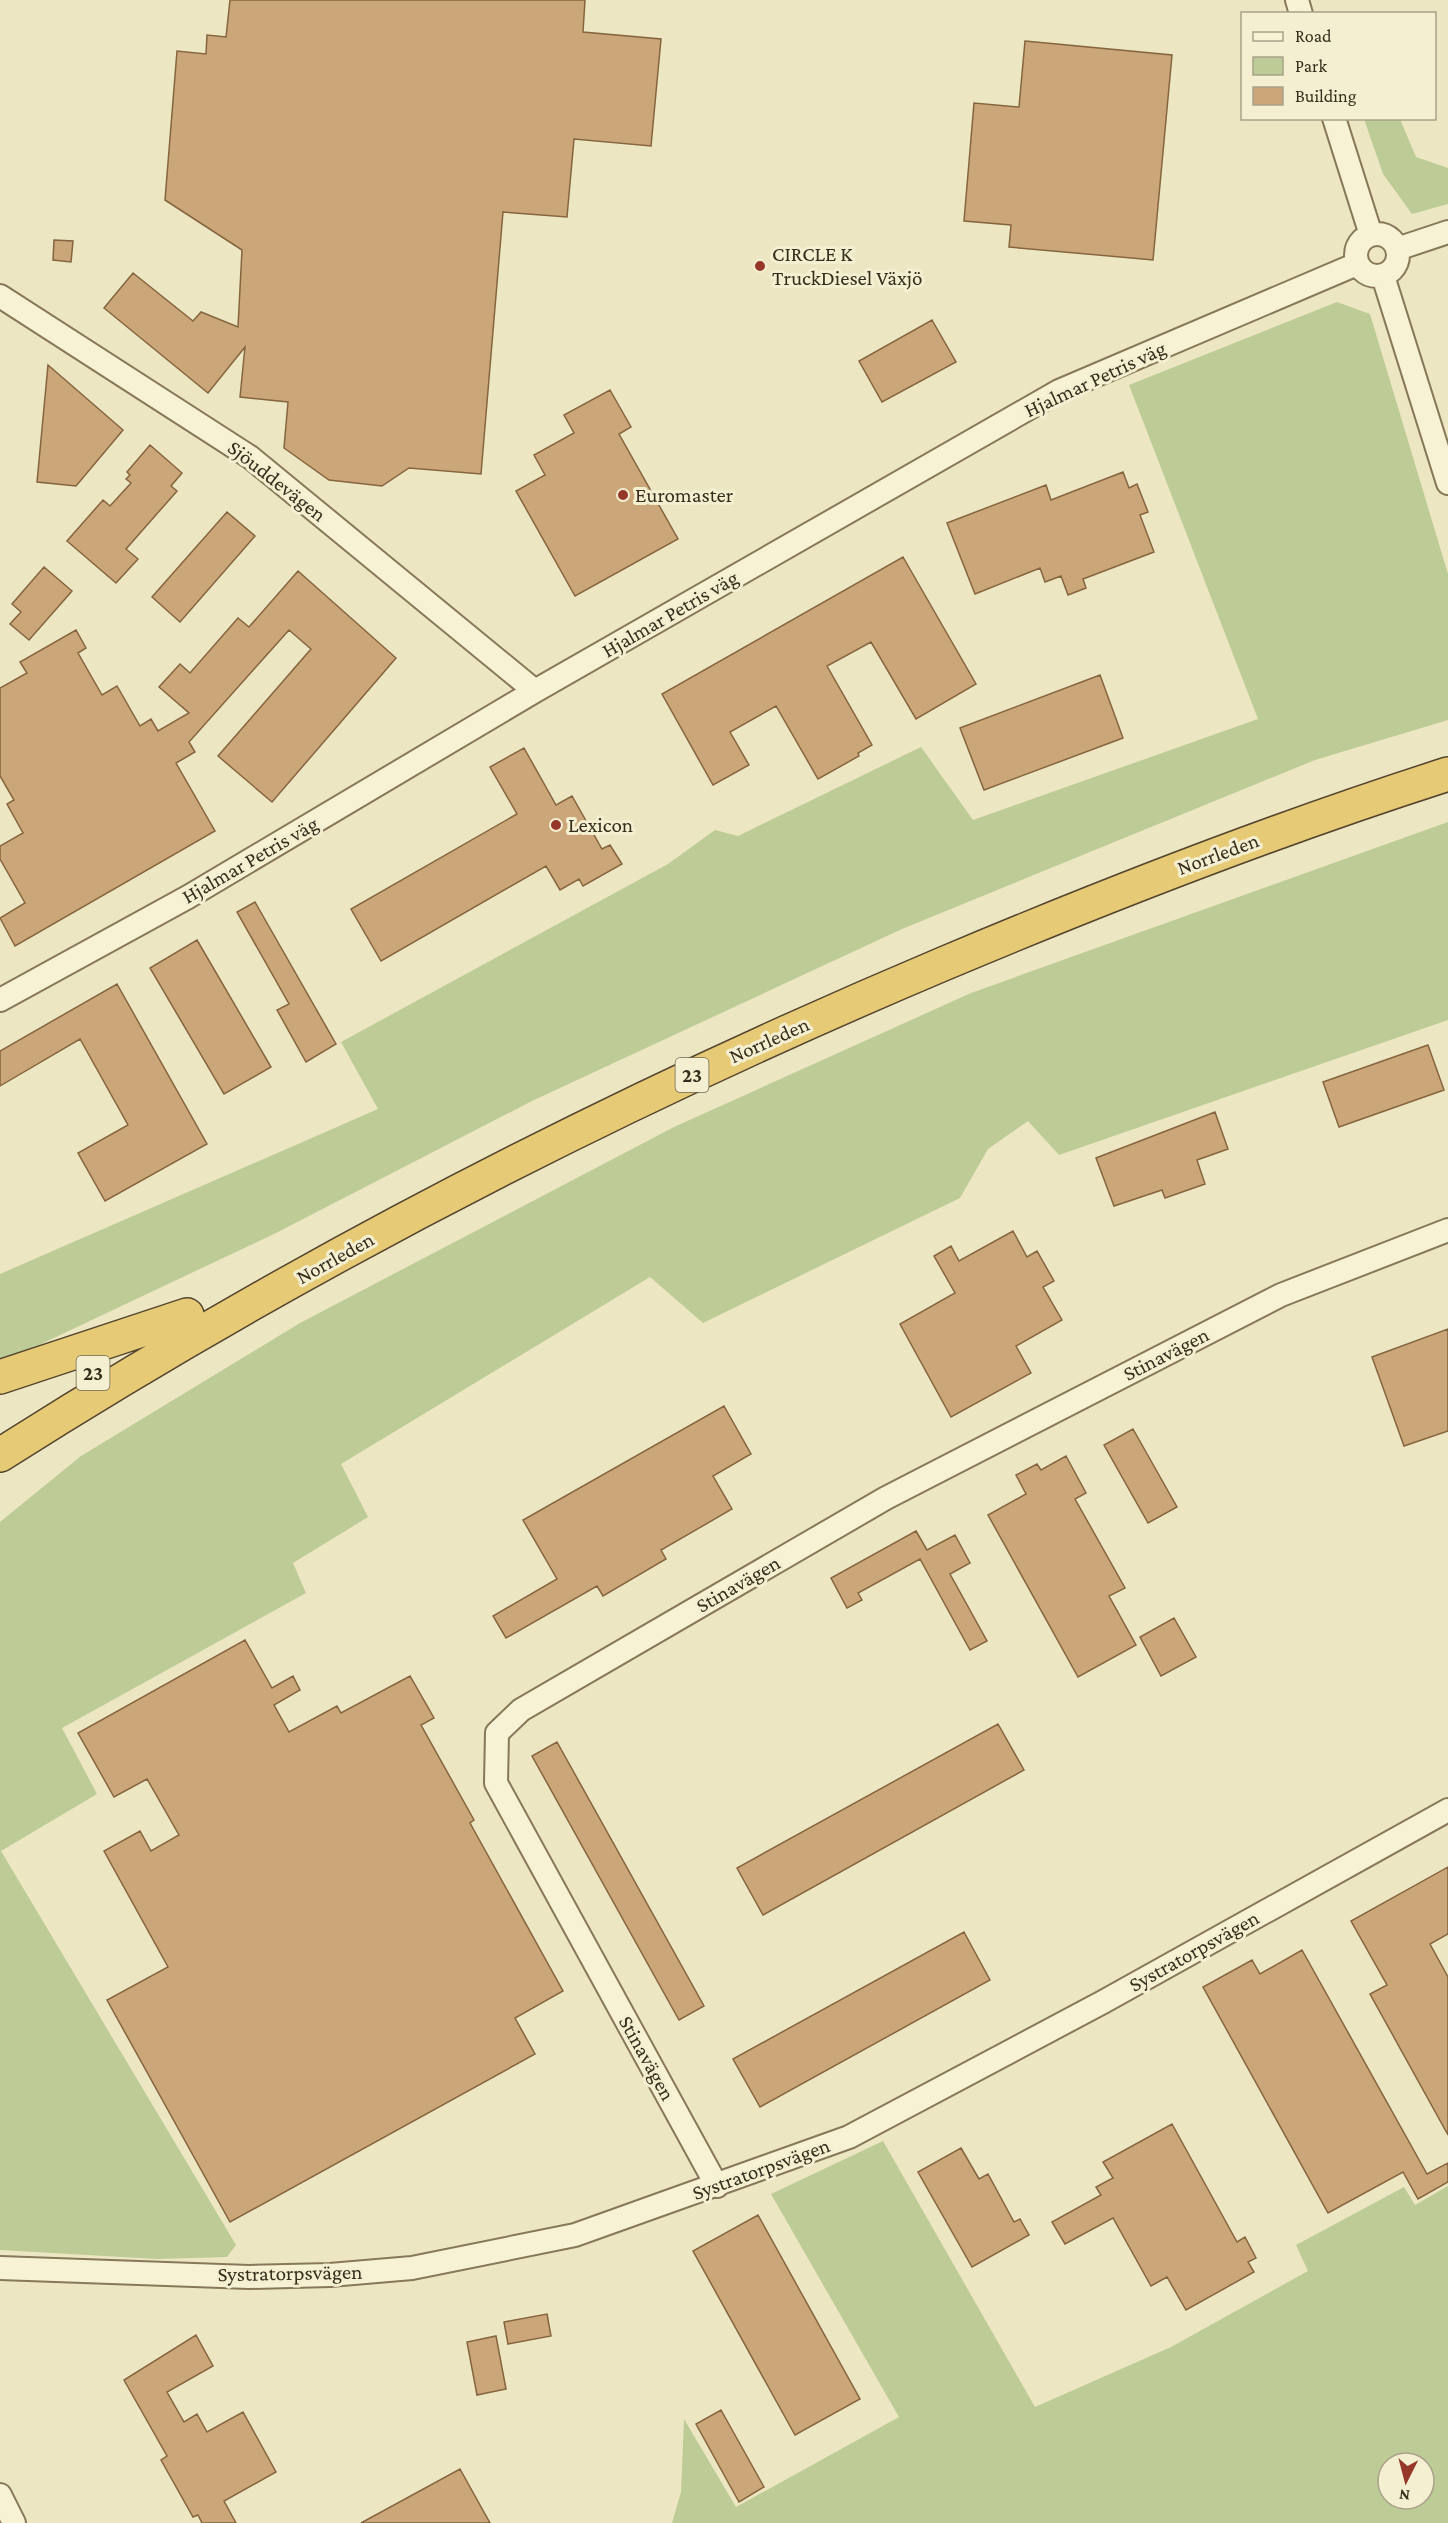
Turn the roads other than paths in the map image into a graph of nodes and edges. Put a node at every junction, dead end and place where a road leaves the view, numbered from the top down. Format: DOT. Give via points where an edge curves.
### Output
graph roads {
  1 [pos="1335,120"];
  2 [pos="1448,232"];
  3 [pos="1371,235"];
  4 [pos="1397,249"];
  5 [pos="1357,264"];
  6 [pos="1383,276"];
  7 [pos="0,296"];
  8 [pos="1448,483"];
  9 [pos="535,691"];
  10 [pos="1448,753"];
  11 [pos="1448,774"];
  12 [pos="0,1000"];
  13 [pos="1448,1230"];
  14 [pos="187,1316"];
  15 [pos="0,1377"];
  16 [pos="0,1430"];
  17 [pos="0,1455"];
  18 [pos="1448,1810"];
  19 [pos="717,2186"];
  20 [pos="0,2268"];
  21 [pos="0,2498"];
  22 [pos="14,2523"];
  1 -- 3 [label="street"];
  2 -- 4 [label="street"];
  3 -- 4 [label="street" via="1389,238"];
  3 -- 5 [label="street" via="1357,246"];
  4 -- 6 [label="street" via="1396,265"];
  5 -- 6 [label="street" via="1365,273"];
  5 -- 9 [label="street, Hjalmar Petris väg" via="1059,391"];
  6 -- 8 [label="street"];
  7 -- 9 [label="street, Sjöuddevägen" via="250,457"];
  9 -- 12 [label="street, Hjalmar Petris väg" via="188,897"];
  10 -- 14 [label="highway, Norrleden / 23" via="1366,779 1095,879 833,988 399,1198"];
  11 -- 17 [label="highway, Norrleden / 23" via="1223,852 1072,910 686,1078 376,1235 199,1334"];
  13 -- 19 [label="street, Stinavägen" via="1281,1295 886,1498 520,1710 497,1733 496,1783"];
  14 -- 15 [label="highway"];
  14 -- 16 [label="highway, Norrleden / 23"];
  18 -- 19 [label="street, Systratorpsvägen" via="1103,2002 849,2137"];
  19 -- 20 [label="street, Systratorpsvägen" via="575,2235 412,2268 249,2277"];
  21 -- 22 [label="street"];
}
